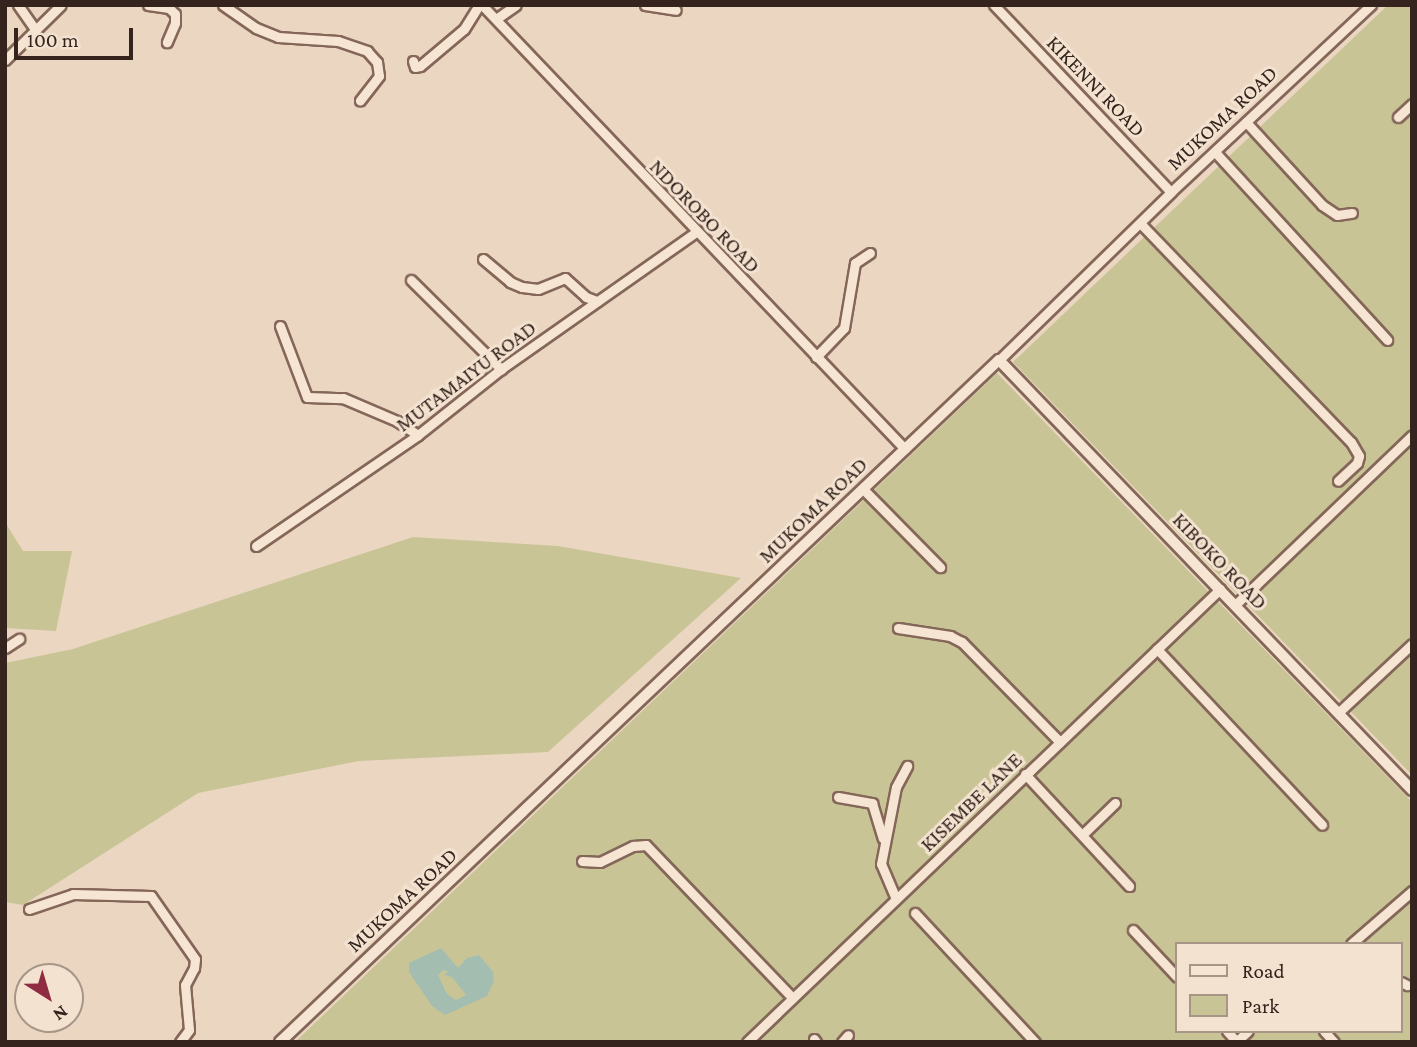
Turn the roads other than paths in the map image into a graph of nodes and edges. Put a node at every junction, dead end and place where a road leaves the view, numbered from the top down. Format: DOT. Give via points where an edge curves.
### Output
graph roads {
  1 [pos="18,5"];
  2 [pos="61,5"];
  3 [pos="148,5"];
  4 [pos="223,5"];
  5 [pos="481,5"];
  6 [pos="516,5"];
  7 [pos="645,5"];
  8 [pos="994,5"];
  9 [pos="1371,5"];
  10 [pos="676,10"];
  11 [pos="496,19"];
  12 [pos="35,29"];
  13 [pos="167,42"];
  14 [pos="5,60"];
  15 [pos="413,61"];
  16 [pos="360,100"];
  17 [pos="1412,104"];
  18 [pos="1398,117"];
  19 [pos="1246,122"];
  20 [pos="1215,152"];
  21 [pos="1171,192"];
  22 [pos="1353,213"];
  23 [pos="1140,223"];
  24 [pos="696,232"];
  25 [pos="870,253"];
  26 [pos="484,259"];
  27 [pos="411,280"];
  28 [pos="597,301"];
  29 [pos="280,326"];
  30 [pos="1387,340"];
  31 [pos="816,357"];
  32 [pos="999,360"];
  33 [pos="501,369"];
  34 [pos="418,435"];
  35 [pos="1412,435"];
  36 [pos="905,449"];
  37 [pos="1338,481"];
  38 [pos="863,489"];
  39 [pos="256,546"];
  40 [pos="940,567"];
  41 [pos="1220,589"];
  42 [pos="1235,605"];
  43 [pos="898,628"];
  44 [pos="19,639"];
  45 [pos="1412,644"];
  46 [pos="5,648"];
  47 [pos="1157,649"];
  48 [pos="1338,713"];
  49 [pos="1060,742"];
  50 [pos="907,766"];
  51 [pos="1025,774"];
  52 [pos="1412,790"];
  53 [pos="838,797"];
  54 [pos="1115,803"];
  55 [pos="1322,825"];
  56 [pos="1082,835"];
  57 [pos="885,844"];
  58 [pos="582,861"];
  59 [pos="1129,886"];
  60 [pos="1412,891"];
  61 [pos="895,899"];
  62 [pos="29,908"];
  63 [pos="915,913"];
  64 [pos="1133,930"];
  65 [pos="1353,942"];
  66 [pos="1176,976"];
  67 [pos="792,997"];
  68 [pos="180,1042"];
  69 [pos="280,1042"];
  70 [pos="747,1042"];
  71 [pos="1035,1042"];
  1 -- 12 [label="street"];
  2 -- 12 [label="street"];
  3 -- 13 [label="street" via="169,8 175,14"];
  4 -- 16 [label="street" via="278,37 338,41 367,51 377,62 379,76"];
  5 -- 11 [label="street, NDOROBO ROAD"];
  5 -- 15 [label="street" via="464,29 420,66"];
  6 -- 11 [label="street"];
  7 -- 10 [label="street"];
  8 -- 21 [label="street, KIKENNI ROAD"];
  9 -- 19 [label="street, MUKOMA ROAD"];
  11 -- 24 [label="street, NDOROBO ROAD"];
  12 -- 14 [label="street"];
  17 -- 18 [label="street"];
  19 -- 20 [label="street, MUKOMA ROAD"];
  19 -- 22 [label="street" via="1322,205 1337,215"];
  20 -- 21 [label="street, MUKOMA ROAD"];
  20 -- 30 [label="street"];
  21 -- 23 [label="street, MUKOMA ROAD"];
  23 -- 32 [label="street, MUKOMA ROAD"];
  23 -- 37 [label="street" via="1351,442 1359,456 1357,463"];
  24 -- 28 [label="street, MUTAMAIYU ROAD"];
  24 -- 31 [label="street, NDOROBO ROAD"];
  25 -- 31 [label="street" via="855,263 844,328"];
  26 -- 28 [label="street" via="522,287 538,289 565,278"];
  27 -- 33 [label="street"];
  28 -- 33 [label="street, MUTAMAIYU ROAD"];
  29 -- 34 [label="street" via="307,397 343,398"];
  31 -- 36 [label="street, NDOROBO ROAD"];
  32 -- 36 [label="street, MUKOMA ROAD"];
  32 -- 41 [label="street, KIBOKO ROAD"];
  33 -- 34 [label="street, MUTAMAIYU ROAD"];
  34 -- 39 [label="street, MUTAMAIYU ROAD"];
  35 -- 42 [label="street"];
  36 -- 38 [label="street, MUKOMA ROAD"];
  38 -- 40 [label="street"];
  38 -- 69 [label="street, MUKOMA ROAD"];
  41 -- 42 [label="street, KIBOKO ROAD"];
  41 -- 47 [label="street, KISEMBE LANE"];
  42 -- 48 [label="street, KIBOKO ROAD"];
  43 -- 49 [label="street" via="962,642"];
  44 -- 46 [label="street"];
  45 -- 48 [label="street"];
  47 -- 49 [label="street, KISEMBE LANE"];
  47 -- 55 [label="street"];
  48 -- 52 [label="street, KIBOKO ROAD"];
  49 -- 51 [label="street, KISEMBE LANE"];
  50 -- 57 [label="street" via="896,787"];
  51 -- 56 [label="street"];
  51 -- 61 [label="street, KISEMBE LANE"];
  53 -- 57 [label="street" via="872,803"];
  54 -- 56 [label="street"];
  56 -- 59 [label="street"];
  57 -- 61 [label="street" via="881,868"];
  58 -- 67 [label="street" via="600,862 633,846 646,845"];
  60 -- 65 [label="street"];
  61 -- 67 [label="street, KISEMBE LANE"];
  62 -- 68 [label="street" via="73,894 151,897 195,959 185,985 189,1030"];
  63 -- 71 [label="street"];
  64 -- 66 [label="street"];
  67 -- 70 [label="street, KISEMBE LANE"];
}
